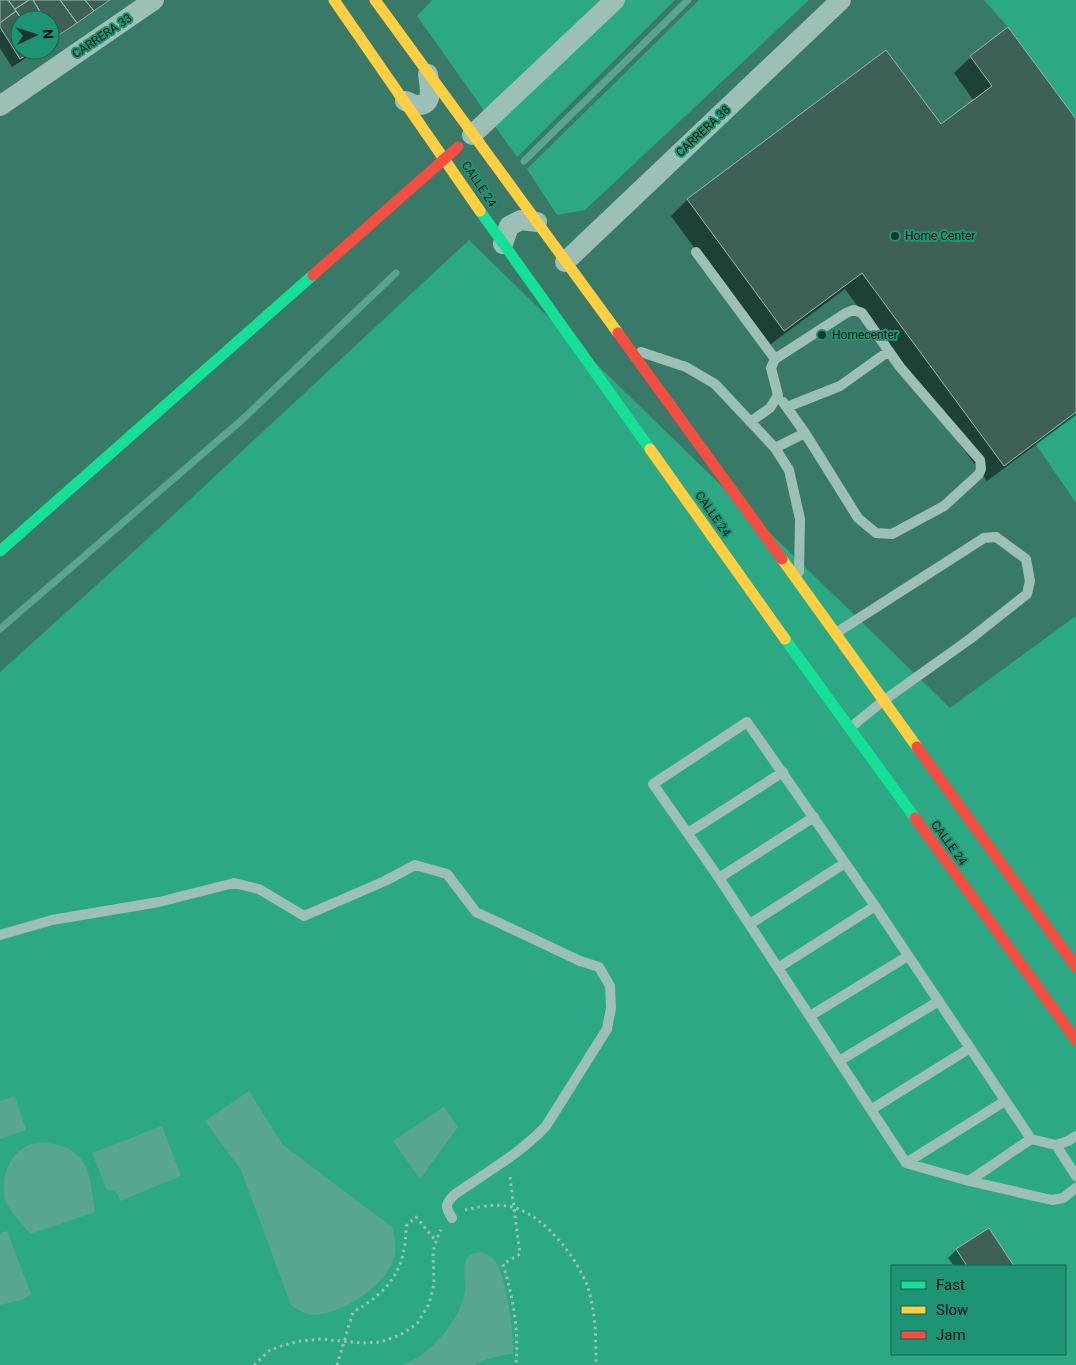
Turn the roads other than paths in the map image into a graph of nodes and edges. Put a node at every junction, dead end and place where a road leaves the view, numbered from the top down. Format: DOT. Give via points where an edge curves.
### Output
graph roads {
  1 [pos="154,0"];
  2 [pos="334,0"];
  3 [pos="375,0"];
  4 [pos="615,0"];
  5 [pos="842,0"];
  6 [pos="428,74"];
  7 [pos="405,101"];
  8 [pos="0,106"];
  9 [pos="472,135"];
  10 [pos="444,158"];
  11 [pos="537,222"];
  12 [pos="504,244"];
  13 [pos="696,252"];
  14 [pos="565,262"];
  15 [pos="630,349"];
  16 [pos="889,352"];
  17 [pos="776,360"];
  18 [pos="778,395"];
  19 [pos="787,407"];
  20 [pos="750,422"];
  21 [pos="805,433"];
  22 [pos="775,448"];
  23 [pos="0,551"];
  24 [pos="798,583"];
  25 [pos="835,633"];
  26 [pos="884,701"];
  27 [pos="849,728"];
  28 [pos="783,772"];
  29 [pos="814,817"];
  30 [pos="688,833"];
  31 [pos="845,863"];
  32 [pos="719,878"];
  33 [pos="875,906"];
  34 [pos="750,924"];
  35 [pos="0,935"];
  36 [pos="908,956"];
  37 [pos="1076,967"];
  38 [pos="778,968"];
  39 [pos="939,1001"];
  40 [pos="810,1016"];
  41 [pos="1076,1040"];
  42 [pos="970,1048"];
  43 [pos="839,1061"];
  44 [pos="1005,1101"];
  45 [pos="872,1110"];
  46 [pos="1076,1136"];
  47 [pos="1030,1139"];
  48 [pos="1056,1145"];
  49 [pos="906,1163"];
  50 [pos="1076,1176"];
  51 [pos="969,1181"];
  52 [pos="1076,1188"];
  53 [pos="452,1218"];
  1 -- 8 [label="street, CARRERA 33"];
  2 -- 7 [label="street, CALLE 24"];
  3 -- 6 [label="street, CALLE 24"];
  4 -- 9 [label="street"];
  5 -- 14 [label="street, CARRERA 38"];
  6 -- 7 [label="street" via="431,91 425,103 419,105"];
  6 -- 9 [label="street, CALLE 24"];
  7 -- 10 [label="street, CALLE 24"];
  9 -- 10 [label="street"];
  9 -- 11 [label="street, CALLE 24"];
  10 -- 12 [label="street, CALLE 24"];
  10 -- 23 [label="street"];
  11 -- 12 [label="street" via="521,220 509,226"];
  11 -- 14 [label="street, CALLE 24"];
  12 -- 27 [label="street, CALLE 24"];
  13 -- 17 [label="lane"];
  14 -- 15 [label="street, CALLE 24"];
  15 -- 20 [label="lane" via="686,367 715,384"];
  15 -- 24 [label="street, CALLE 24"];
  16 -- 17 [label="lane" via="862,313 854,310"];
  16 -- 19 [label="lane" via="840,386"];
  16 -- 21 [label="lane" via="980,460 979,474 944,506 892,534 876,533 858,518"];
  17 -- 18 [label="lane" via="771,368"];
  18 -- 19 [label="lane"];
  18 -- 20 [label="lane" via="770,408"];
  19 -- 21 [label="lane"];
  20 -- 22 [label="lane"];
  21 -- 22 [label="lane"];
  22 -- 24 [label="lane" via="789,470 800,519"];
  24 -- 25 [label="street, CALLE 24"];
  25 -- 26 [label="street, CALLE 24"];
  25 -- 26 [label="lane" via="984,538 996,537 1026,559 1030,581 1027,594"];
  26 -- 27 [label="lane"];
  26 -- 37 [label="street, CALLE 24"];
  27 -- 41 [label="street, CALLE 24"];
  28 -- 29 [label="lane"];
  28 -- 30 [label="lane"];
  28 -- 30 [label="lane" via="747,722 653,784"];
  29 -- 31 [label="lane"];
  29 -- 32 [label="lane"];
  30 -- 32 [label="lane"];
  31 -- 33 [label="lane"];
  31 -- 34 [label="lane"];
  32 -- 34 [label="lane"];
  33 -- 36 [label="lane"];
  33 -- 38 [label="lane"];
  34 -- 38 [label="lane"];
  35 -- 53 [label="lane" via="52,920 159,902 234,883 259,889 304,916 415,865 446,874 476,912 599,967 610,986 611,1008 607,1029 546,1126 523,1147 454,1195 446,1205"];
  36 -- 39 [label="lane"];
  36 -- 40 [label="lane"];
  38 -- 40 [label="lane"];
  39 -- 42 [label="lane"];
  39 -- 43 [label="lane"];
  40 -- 43 [label="lane"];
  42 -- 44 [label="lane"];
  42 -- 45 [label="lane"];
  43 -- 45 [label="lane"];
  44 -- 47 [label="lane"];
  44 -- 49 [label="lane"];
  45 -- 49 [label="lane"];
  46 -- 48 [label="lane"];
  47 -- 48 [label="lane"];
  47 -- 51 [label="lane"];
  48 -- 50 [label="lane"];
  49 -- 51 [label="lane"];
  51 -- 52 [label="lane" via="1052,1200 1062,1198"];
}
